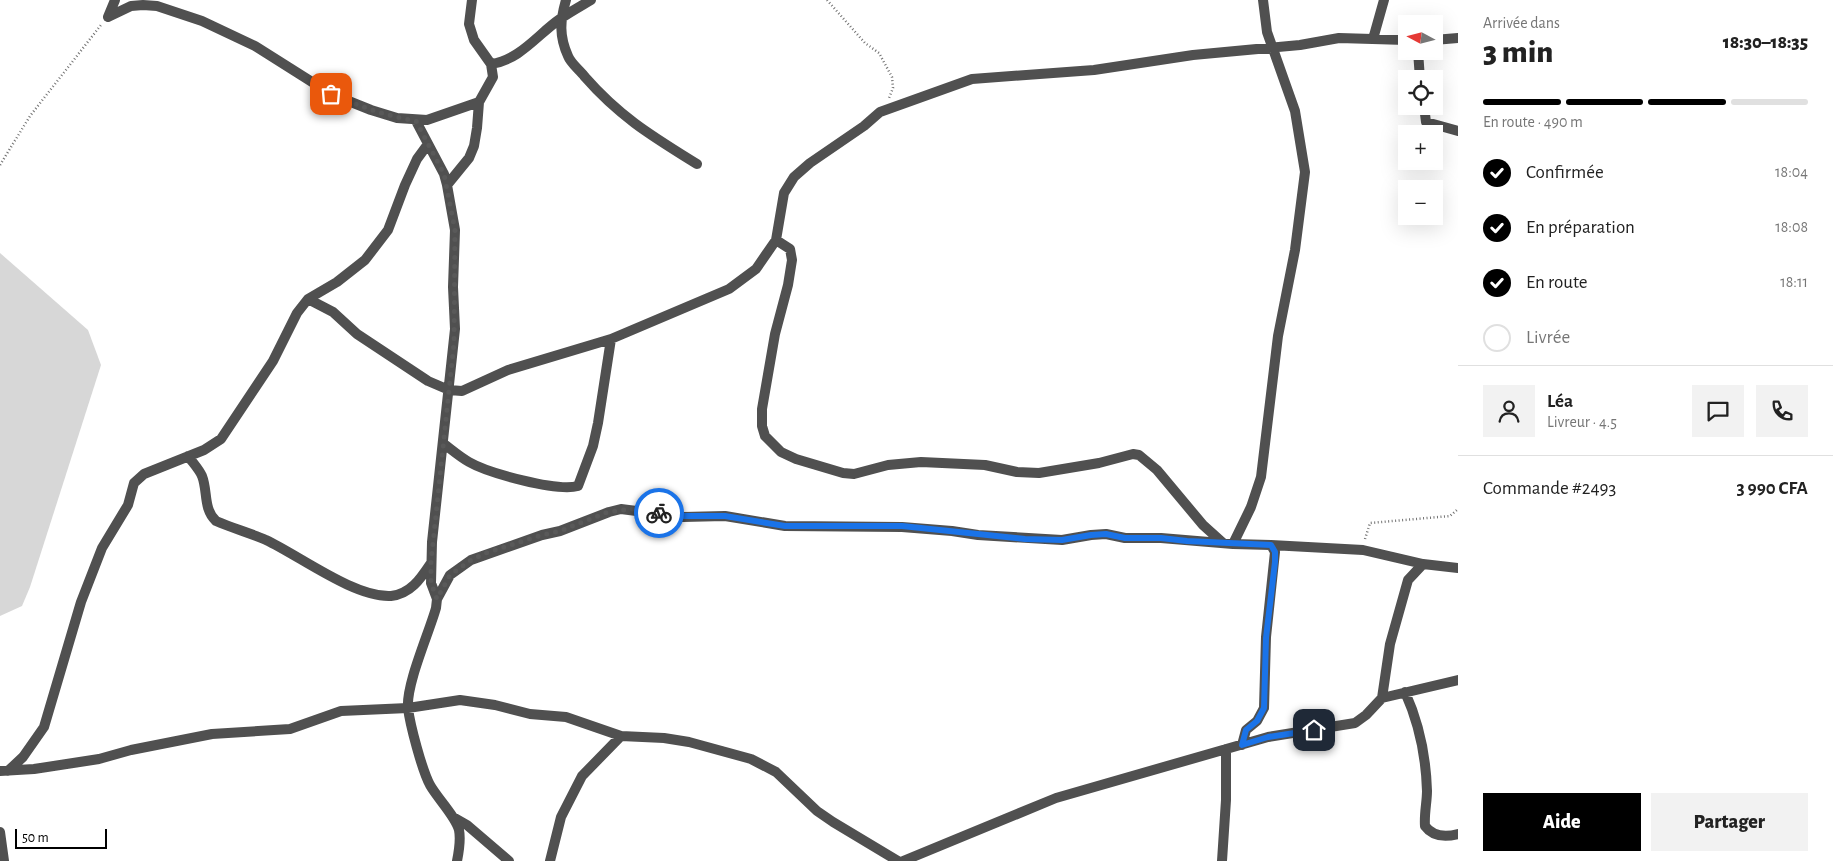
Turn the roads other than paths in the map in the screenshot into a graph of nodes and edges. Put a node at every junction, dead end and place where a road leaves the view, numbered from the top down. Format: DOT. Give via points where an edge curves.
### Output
graph roads {
  1 [pos="115,0"];
  2 [pos="472,0"];
  3 [pos="566,0"];
  4 [pos="591,0"];
  5 [pos="1263,0"];
  6 [pos="1384,0"];
  7 [pos="560,19"];
  8 [pos="1458,38"];
  9 [pos="1373,39"];
  10 [pos="1443,39"];
  11 [pos="1398,40"];
  12 [pos="1272,48"];
  13 [pos="491,64"];
  14 [pos="479,102"];
  15 [pos="1425,115"];
  16 [pos="416,121"];
  17 [pos="1458,131"];
  18 [pos="428,144"];
  19 [pos="697,164"];
  20 [pos="447,186"];
  21 [pos="776,240"];
  22 [pos="308,299"];
  23 [pos="611,340"];
  24 [pos="449,390"];
  25 [pos="444,444"];
  26 [pos="188,456"];
  27 [pos="1228,543"];
  28 [pos="1271,545"];
  29 [pos="431,562"];
  30 [pos="1423,564"];
  31 [pos="1458,568"];
  32 [pos="437,599"];
  33 [pos="1458,680"];
  34 [pos="1405,692"];
  35 [pos="1382,698"];
  36 [pos="408,708"];
  37 [pos="620,736"];
  38 [pos="1242,745"];
  39 [pos="1226,749"];
  40 [pos="4,771"];
  41 [pos="452,816"];
  42 [pos="0,832"];
  43 [pos="1458,834"];
  44 [pos="4,861"];
  45 [pos="457,861"];
  46 [pos="509,861"];
  47 [pos="550,861"];
  48 [pos="898,861"];
  49 [pos="903,861"];
  50 [pos="1222,861"];
  1 -- 16 [label="street" via="108,16 131,6 143,5 186,15 255,46 331,94 370,110"];
  2 -- 13 [label="street" via="469,24 474,40"];
  3 -- 7 [label="street"];
  4 -- 7 [label="street"];
  5 -- 12 [label="street"];
  6 -- 9 [label="street"];
  7 -- 13 [label="street" via="511,58"];
  7 -- 19 [label="street" via="562,40 569,58 607,101 641,130"];
  8 -- 10 [label="street"];
  9 -- 11 [label="street"];
  9 -- 12 [label="street" via="1339,38"];
  12 -- 21 [label="street" via="1193,55 1094,70 972,79 880,112 794,178 784,193"];
  12 -- 27 [label="street" via="1295,111 1304,172 1300,217 1278,336 1261,477 1251,507"];
  13 -- 14 [label="street" via="493,77"];
  14 -- 16 [label="street"];
  14 -- 20 [label="street" via="474,146 469,158"];
  15 -- 17 [label="street" via="1426,122"];
  16 -- 18 [label="street"];
  18 -- 20 [label="street"];
  18 -- 22 [label="street" via="409,176 388,230 366,260 338,282"];
  20 -- 24 [label="street" via="455,230 455,330"];
  21 -- 23 [label="street" via="756,269 730,289"];
  21 -- 27 [label="street" via="790,249 792,260 774,342 762,426 764,436 781,452 854,474 888,465 921,462 985,465 1040,473 1139,455 1157,470 1203,525"];
  22 -- 24 [label="street" via="333,312 384,353"];
  22 -- 26 [label="street" via="297,313 273,362 221,439"];
  23 -- 24 [label="street" via="508,370 462,391"];
  23 -- 25 [label="street" via="598,422 578,486 568,488 488,471 468,462"];
  24 -- 25 [label="street"];
  25 -- 29 [label="street"];
  26 -- 29 [label="street" via="201,475 210,515 216,521 264,540 352,588 372,595 392,596 408,591 419,582"];
  26 -- 40 [label="street" via="144,474 134,483 128,505 102,548 82,602 44,727 29,749"];
  27 -- 28 [label="street"];
  27 -- 32 [label="street" via="1125,538 1106,534 1062,540 902,526 785,526 725,516 683,516 621,509 471,560 450,575"];
  28 -- 30 [label="street" via="1363,550"];
  28 -- 38 [label="street" via="1275,562 1266,638 1265,700 1262,714 1246,730"];
  29 -- 32 [label="street" via="431,583"];
  30 -- 31 [label="street"];
  30 -- 35 [label="street" via="1408,580 1390,644"];
  32 -- 36 [label="street" via="411,686"];
  33 -- 34 [label="street"];
  34 -- 35 [label="street"];
  34 -- 43 [label="street" via="1417,719 1422,742 1427,790 1425,826 1432,834 1440,836"];
  35 -- 38 [label="street" via="1355,722 1268,737"];
  36 -- 37 [label="street" via="460,700 530,714 566,717"];
  36 -- 40 [label="street" via="341,711 290,730 212,734 99,759"];
  36 -- 41 [label="street" via="422,765 430,784"];
  37 -- 47 [label="street" via="582,776 561,817"];
  37 -- 48 [label="street" via="664,738 751,759 776,772 817,811"];
  38 -- 39 [label="street"];
  39 -- 49 [label="street" via="1056,798"];
  39 -- 50 [label="street"];
  41 -- 45 [label="street" via="459,830"];
  41 -- 46 [label="street"];
  42 -- 44 [label="street"];
}
